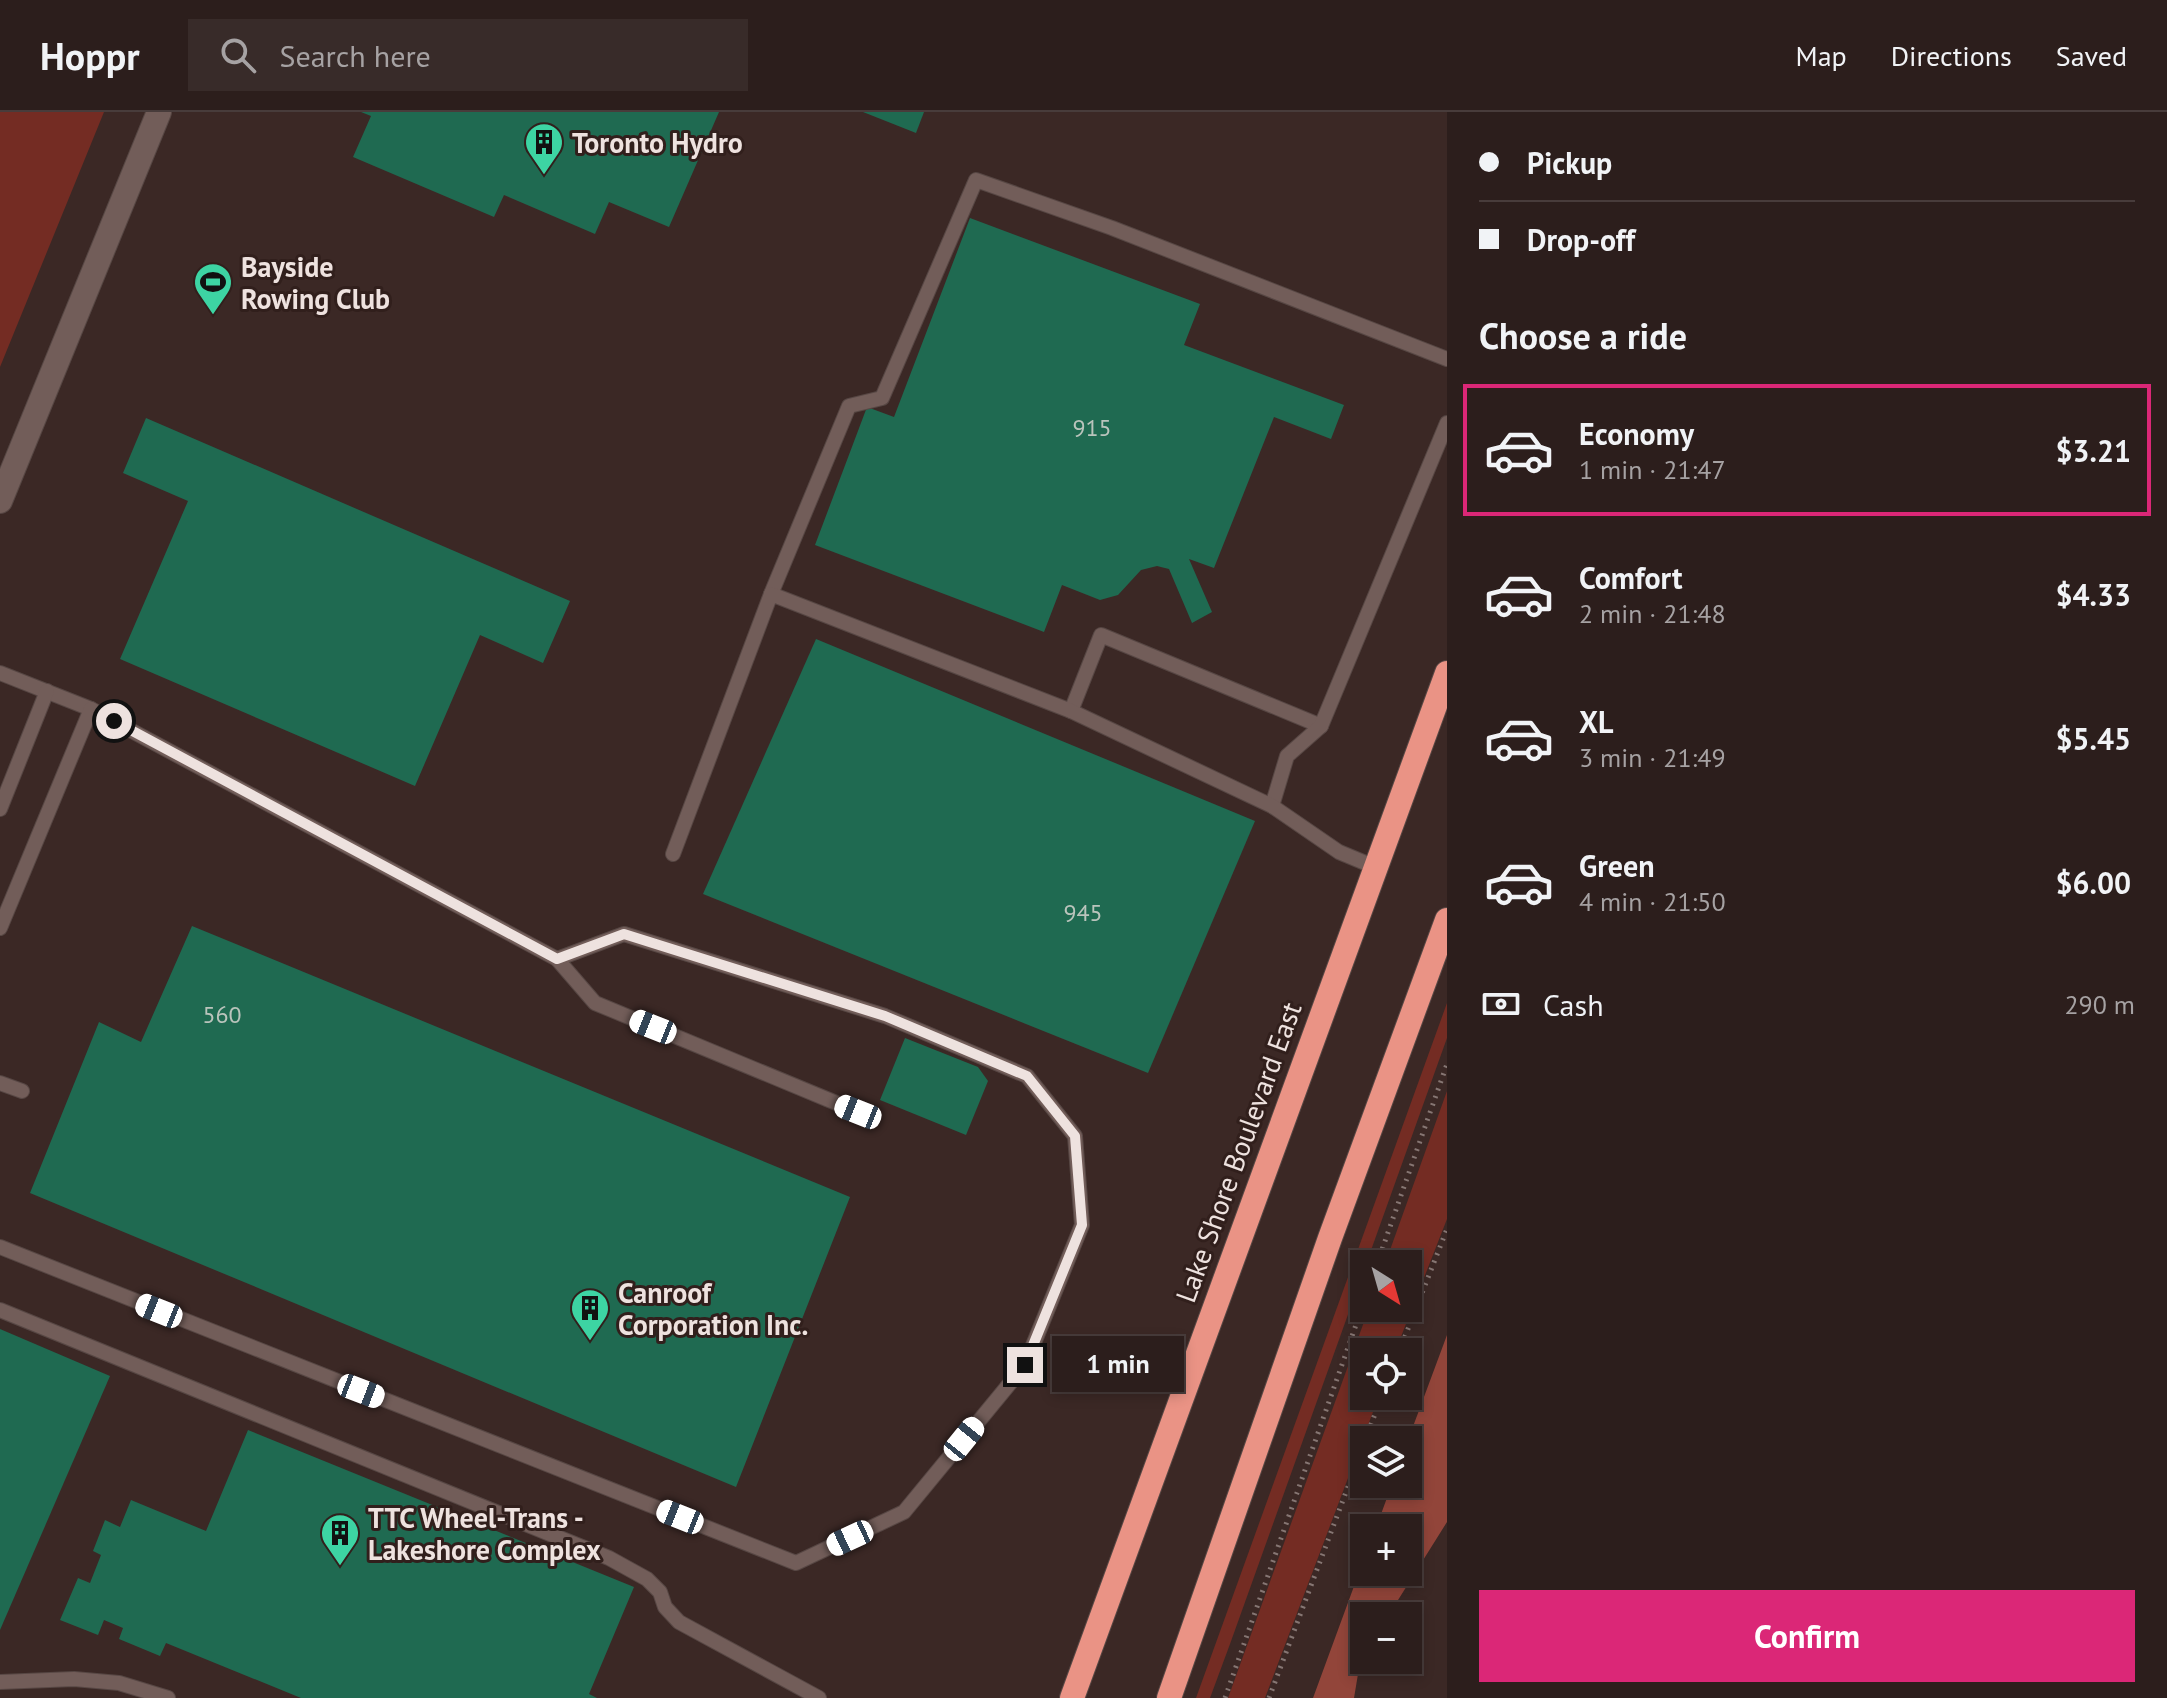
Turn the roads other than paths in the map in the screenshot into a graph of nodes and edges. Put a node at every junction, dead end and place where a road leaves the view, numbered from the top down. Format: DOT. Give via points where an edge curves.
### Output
graph roads {
  1 [pos="159,112"];
  2 [pos="1447,359"];
  3 [pos="1447,423"];
  4 [pos="0,501"];
  5 [pos="771,594"];
  6 [pos="0,673"];
  7 [pos="1447,673"];
  8 [pos="47,691"];
  9 [pos="91,709"];
  10 [pos="1071,711"];
  11 [pos="1321,726"];
  12 [pos="1272,806"];
  13 [pos="0,809"];
  14 [pos="673,854"];
  15 [pos="1375,867"];
  16 [pos="1447,920"];
  17 [pos="0,928"];
  18 [pos="557,959"];
  19 [pos="0,1083"];
  20 [pos="22,1091"];
  21 [pos="858,1112"];
  22 [pos="0,1247"];
  23 [pos="0,1310"];
  24 [pos="0,1682"];
  25 [pos="168,1698"];
  26 [pos="819,1698"];
  27 [pos="1072,1698"];
  28 [pos="1169,1698"];
  1 -- 4 [label="street"];
  2 -- 5 [label="lane" via="976,180 882,398 849,406"];
  3 -- 11 [label="lane"];
  5 -- 10 [label="lane"];
  5 -- 14 [label="lane"];
  6 -- 8 [label="lane"];
  7 -- 15 [label="highway, Lake Shore Boulevard East"];
  8 -- 9 [label="lane"];
  8 -- 13 [label="lane"];
  9 -- 17 [label="lane"];
  9 -- 18 [label="lane"];
  10 -- 11 [label="lane" via="1101,635"];
  10 -- 12 [label="lane"];
  11 -- 12 [label="lane" via="1287,756"];
  12 -- 15 [label="lane" via="1339,852"];
  15 -- 27 [label="highway, Lake Shore Boulevard East"];
  16 -- 28 [label="highway"];
  18 -- 21 [label="lane" via="595,1003"];
  18 -- 22 [label="lane" via="624,934 885,1016 1027,1076 1075,1136 1082,1225 1025,1365 904,1512 796,1563"];
  19 -- 20 [label="lane"];
  23 -- 26 [label="lane" via="609,1558 647,1579 679,1622"];
  24 -- 25 [label="lane" via="119,1683"];
}
